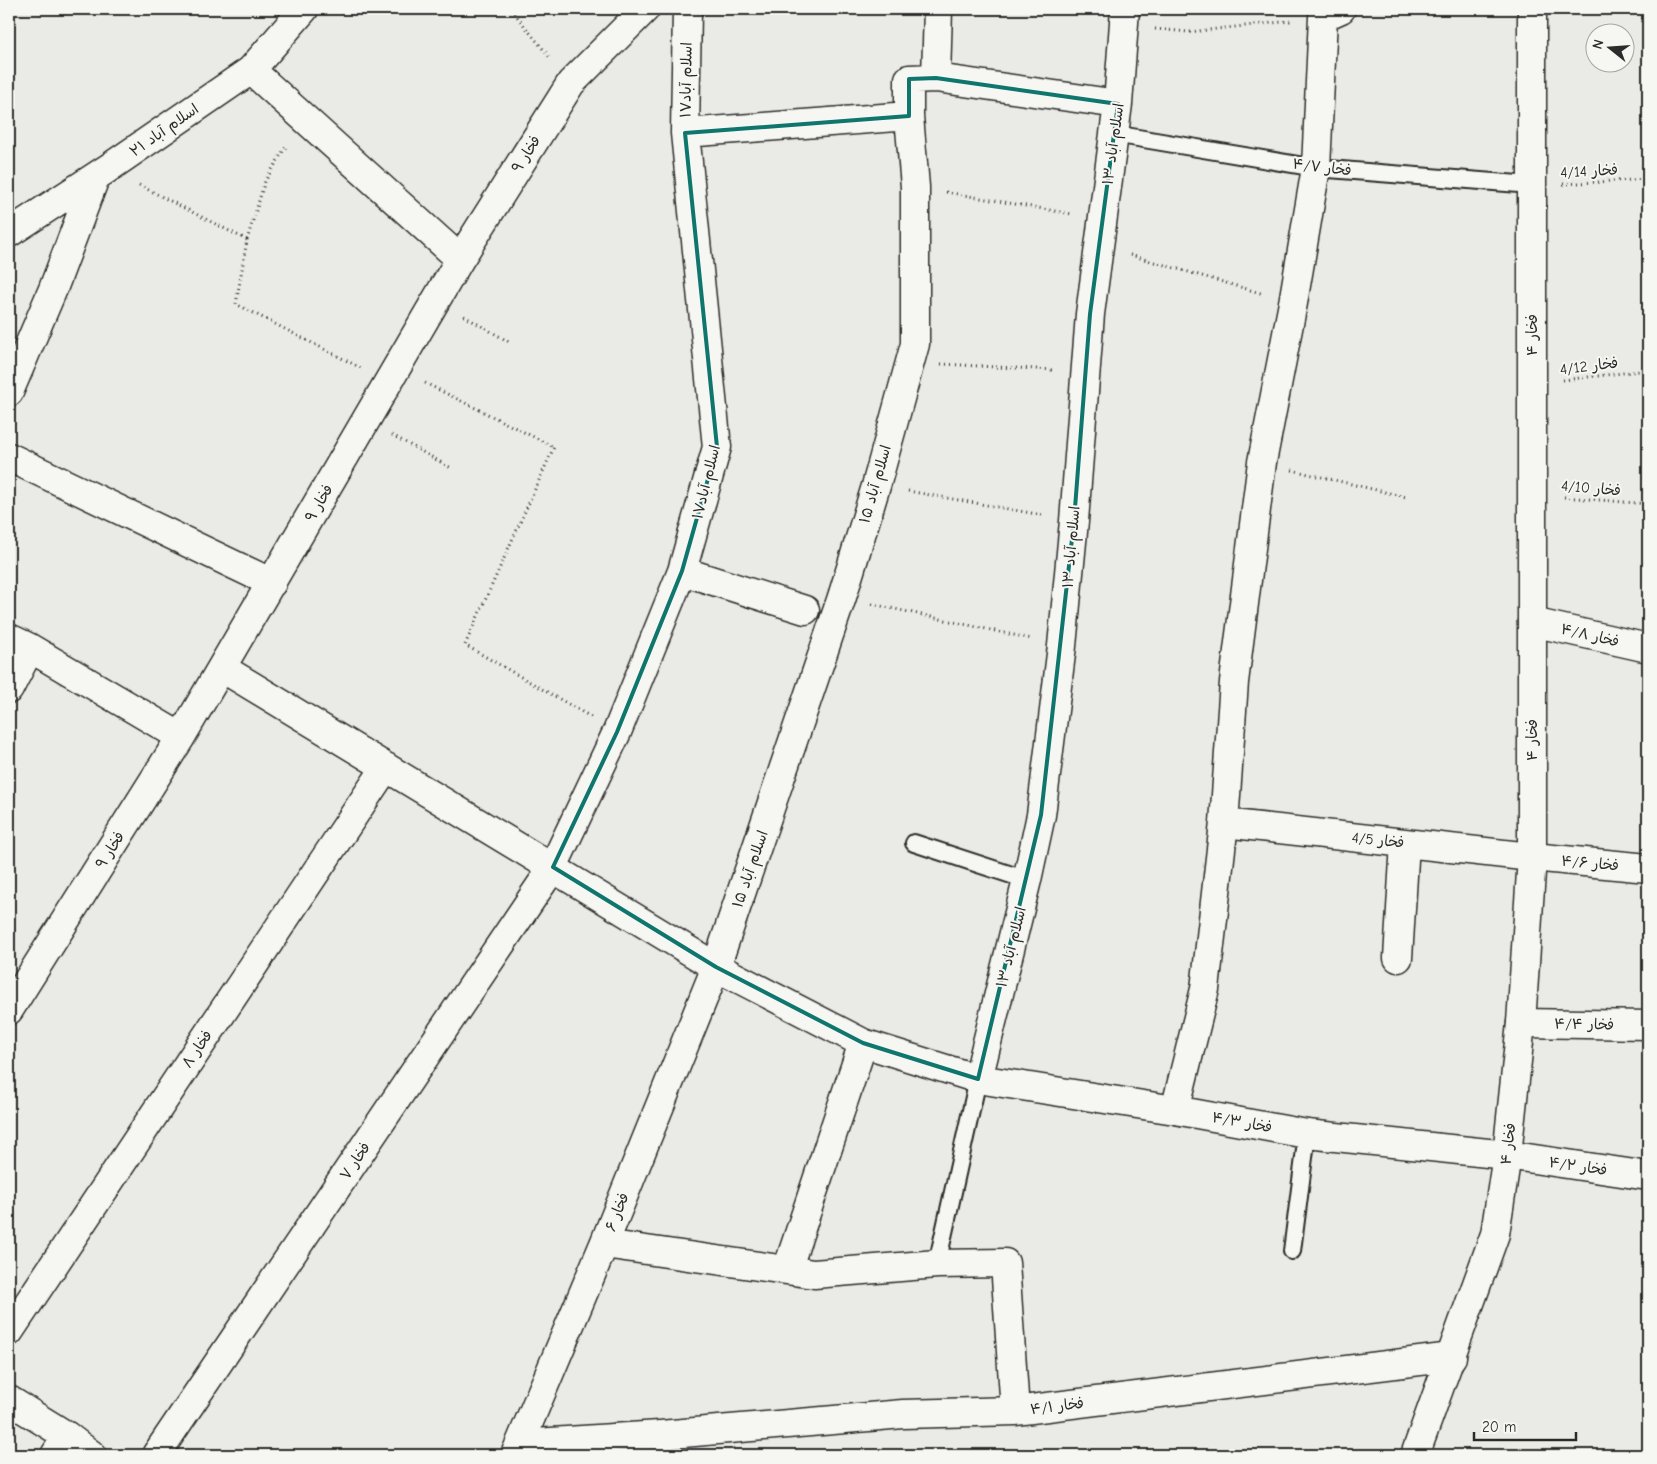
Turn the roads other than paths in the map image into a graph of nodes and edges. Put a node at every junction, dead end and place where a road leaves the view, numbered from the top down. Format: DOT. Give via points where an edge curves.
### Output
graph roads {
  1 [pos="304,9"];
  2 [pos="645,9"];
  3 [pos="687,9"];
  4 [pos="938,9"];
  5 [pos="1532,9"];
  6 [pos="1332,13"];
  7 [pos="1125,18"];
  8 [pos="251,70"];
  9 [pos="936,78"];
  10 [pos="1118,104"];
  11 [pos="909,116"];
  12 [pos="685,134"];
  13 [pos="1114,134"];
  14 [pos="1316,168"];
  15 [pos="101,173"];
  16 [pos="1532,185"];
  17 [pos="9,233"];
  18 [pos="460,260"];
  19 [pos="9,392"];
  20 [pos="9,458"];
  21 [pos="682,571"];
  22 [pos="272,583"];
  23 [pos="805,610"];
  24 [pos="1532,622"];
  25 [pos="19,643"];
  26 [pos="1648,648"];
  27 [pos="222,668"];
  28 [pos="9,689"];
  29 [pos="182,737"];
  30 [pos="386,767"];
  31 [pos="1224,823"];
  32 [pos="914,843"];
  33 [pos="1405,843"];
  34 [pos="1532,857"];
  35 [pos="553,867"];
  36 [pos="1648,868"];
  37 [pos="1027,880"];
  38 [pos="1398,958"];
  39 [pos="716,967"];
  40 [pos="9,1010"];
  41 [pos="1520,1023"];
  42 [pos="1648,1025"];
  43 [pos="863,1043"];
  44 [pos="978,1079"];
  45 [pos="1175,1110"];
  46 [pos="1307,1134"];
  47 [pos="1507,1155"];
  48 [pos="1648,1176"];
  49 [pos="604,1244"];
  50 [pos="1292,1252"];
  51 [pos="937,1264"];
  52 [pos="787,1270"];
  53 [pos="9,1332"];
  54 [pos="1452,1357"];
  55 [pos="9,1400"];
  56 [pos="1015,1411"];
  57 [pos="662,1445"];
  58 [pos="61,1446"];
  59 [pos="517,1450"];
  60 [pos="92,1455"];
  61 [pos="156,1455"];
  62 [pos="1415,1455"];
  1 -- 8 [label="street, اسلام آباد ۲۱"];
  2 -- 18 [label="street, فخار ۹" via="571,83"];
  3 -- 12 [label="street, اسلام آباد۱۷"];
  4 -- 9 [label="street"];
  5 -- 16 [label="street, فخار ۴"];
  6 -- 14 [label="street"];
  7 -- 10 [label="street, اسلام آباد ۱۳"];
  8 -- 15 [label="street, اسلام آباد ۲۱"];
  8 -- 18 [label="street"];
  9 -- 10 [label="street"];
  9 -- 11 [label="street, اسلام آباد ۱۵" via="908,79"];
  10 -- 13 [label="street, اسلام آباد ۱۳"];
  11 -- 12 [label="street"];
  11 -- 39 [label="street, اسلام آباد ۱۵" via="915,187 915,344 842,597"];
  12 -- 21 [label="street, اسلام آباد۱۷" via="717,447"];
  13 -- 14 [label="lane, فخار ۴/۷"];
  13 -- 37 [label="street, اسلام آباد ۱۳" via="1090,314 1062,646 1041,815"];
  14 -- 16 [label="lane, فخار ۴/۷"];
  14 -- 31 [label="street" via="1262,462 1234,682"];
  15 -- 17 [label="street, اسلام آباد ۲۱"];
  15 -- 19 [label="street"];
  16 -- 24 [label="street, فخار ۴"];
  18 -- 22 [label="street, فخار ۹"];
  20 -- 22 [label="street"];
  21 -- 23 [label="street"];
  21 -- 35 [label="street, اسلام آباد۱۷" via="617,732"];
  22 -- 27 [label="street, فخار ۹"];
  24 -- 26 [label="street, فخار ۴/۸"];
  24 -- 34 [label="street, فخار ۴"];
  25 -- 28 [label="street"];
  25 -- 29 [label="street"];
  27 -- 29 [label="street, فخار ۹"];
  27 -- 30 [label="street, فخار ۴/۳"];
  29 -- 40 [label="street, فخار ۹"];
  30 -- 35 [label="street, فخار ۴/۳"];
  30 -- 53 [label="street, فخار ۸"];
  31 -- 33 [label="street, فخار 4/5"];
  31 -- 45 [label="street" via="1204,989"];
  32 -- 37 [label="lane"];
  33 -- 34 [label="street, فخار 4/5"];
  33 -- 38 [label="street"];
  34 -- 36 [label="street, فخار ۴/۶"];
  34 -- 41 [label="street, فخار ۴"];
  35 -- 39 [label="street, فخار ۴/۳"];
  35 -- 61 [label="street, فخار ۷"];
  37 -- 44 [label="street, اسلام آباد ۱۳"];
  39 -- 43 [label="street, فخار ۴/۳"];
  39 -- 49 [label="street, فخار ۶"];
  41 -- 42 [label="street, فخار ۴/۴"];
  41 -- 47 [label="street, فخار ۴"];
  43 -- 44 [label="street, فخار ۴/۳"];
  43 -- 52 [label="street"];
  44 -- 45 [label="street, فخار ۴/۳"];
  44 -- 51 [label="lane"];
  45 -- 46 [label="street, فخار ۴/۳"];
  46 -- 47 [label="street, فخار ۴/۳"];
  46 -- 50 [label="lane"];
  47 -- 48 [label="street, فخار ۴/۲"];
  47 -- 54 [label="street, فخار ۴" via="1495,1234"];
  49 -- 52 [label="street"];
  49 -- 59 [label="street, فخار ۶"];
  51 -- 52 [label="street" via="814,1274"];
  51 -- 56 [label="street" via="1005,1263"];
  54 -- 56 [label="street, فخار ۴/۱"];
  54 -- 62 [label="street, فخار ۴"];
  55 -- 58 [label="street"];
  56 -- 57 [label="street, فخار ۴/۱" via="903,1414"];
  57 -- 59 [label="street, فخار ۴/۱"];
  58 -- 60 [label="street"];
}
